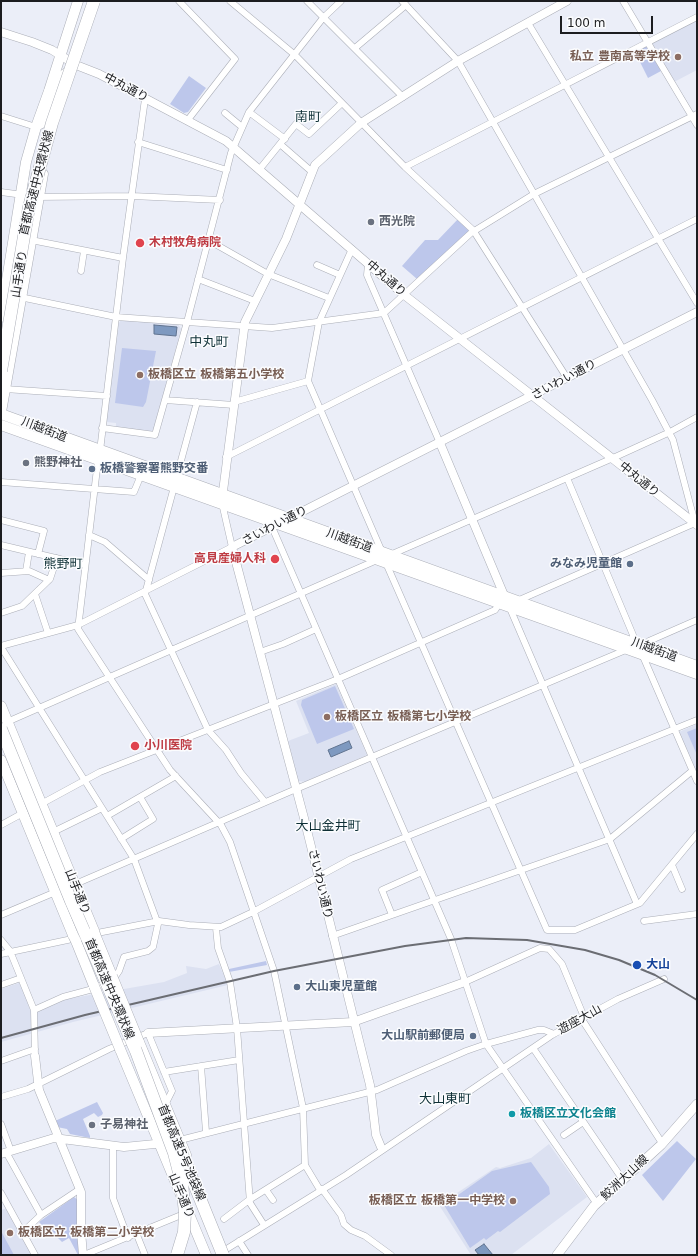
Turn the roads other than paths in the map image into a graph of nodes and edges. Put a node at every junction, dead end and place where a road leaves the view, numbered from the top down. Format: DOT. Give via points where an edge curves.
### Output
graph roads {
  1 [pos="78,1"];
  2 [pos="94,1"];
  3 [pos="98,1"];
  4 [pos="179,1"];
  5 [pos="230,1"];
  6 [pos="307,1"];
  7 [pos="341,1"];
  8 [pos="567,1"];
  9 [pos="623,1"];
  10 [pos="406,3"];
  11 [pos="86,7"];
  12 [pos="697,17"];
  13 [pos="323,18"];
  14 [pos="528,22"];
  15 [pos="1,32"];
  16 [pos="648,42"];
  17 [pos="355,48"];
  18 [pos="294,54"];
  19 [pos="61,56"];
  20 [pos="458,62"];
  21 [pos="76,65"];
  22 [pos="565,84"];
  23 [pos="403,97"];
  24 [pos="145,98"];
  25 [pos="60,101"];
  26 [pos="342,103"];
  27 [pos="248,112"];
  28 [pos="224,113"];
  29 [pos="1,116"];
  30 [pos="695,116"];
  31 [pos="187,121"];
  32 [pos="492,121"];
  33 [pos="361,123"];
  34 [pos="697,125"];
  35 [pos="242,127"];
  36 [pos="36,128"];
  37 [pos="138,142"];
  38 [pos="282,142"];
  39 [pos="234,148"];
  40 [pos="609,158"];
  41 [pos="405,167"];
  42 [pos="227,170"];
  43 [pos="259,170"];
  44 [pos="311,171"];
  45 [pos="1,192"];
  46 [pos="534,194"];
  47 [pos="20,195"];
  48 [pos="132,196"];
  49 [pos="37,197"];
  50 [pos="220,200"];
  51 [pos="298,204"];
  52 [pos="697,219"];
  53 [pos="474,232"];
  54 [pos="209,237"];
  55 [pos="659,239"];
  56 [pos="31,240"];
  57 [pos="352,249"];
  58 [pos="84,250"];
  59 [pos="123,258"];
  60 [pos="368,264"];
  61 [pos="318,265"];
  62 [pos="81,271"];
  63 [pos="268,274"];
  64 [pos="340,275"];
  65 [pos="1,277"];
  66 [pos="582,278"];
  67 [pos="198,279"];
  68 [pos="404,294"];
  69 [pos="20,297"];
  70 [pos="330,298"];
  71 [pos="255,301"];
  72 [pos="697,303"];
  73 [pos="523,308"];
  74 [pos="697,312"];
  75 [pos="384,313"];
  76 [pos="1,316"];
  77 [pos="116,317"];
  78 [pos="187,322"];
  79 [pos="319,322"];
  80 [pos="244,325"];
  81 [pos="460,339"];
  82 [pos="623,349"];
  83 [pos="1,357"];
  84 [pos="407,366"];
  85 [pos="1,370"];
  86 [pos="567,378"];
  87 [pos="308,381"];
  88 [pos="3,389"];
  89 [pos="107,396"];
  90 [pos="532,396"];
  91 [pos="165,400"];
  92 [pos="197,402"];
  93 [pos="234,403"];
  94 [pos="320,410"];
  95 [pos="1,413"];
  96 [pos="697,417"];
  97 [pos="1,425"];
  98 [pos="102,428"];
  99 [pos="670,432"];
  100 [pos="440,443"];
  101 [pos="99,452"];
  102 [pos="226,457"];
  103 [pos="613,458"];
  104 [pos="141,475"];
  105 [pos="567,478"];
  106 [pos="1,482"];
  107 [pos="175,483"];
  108 [pos="354,486"];
  109 [pos="95,489"];
  110 [pos="222,499"];
  111 [pos="288,519"];
  112 [pos="473,519"];
  113 [pos="1,520"];
  114 [pos="696,525"];
  115 [pos="275,526"];
  116 [pos="89,535"];
  117 [pos="1,545"];
  118 [pos="232,547"];
  119 [pos="29,552"];
  120 [pos="38,554"];
  121 [pos="384,557"];
  122 [pos="57,558"];
  123 [pos="603,564"];
  124 [pos="85,566"];
  125 [pos="26,571"];
  126 [pos="1,573"];
  127 [pos="49,580"];
  128 [pos="149,580"];
  129 [pos="146,591"];
  130 [pos="300,593"];
  131 [pos="35,594"];
  132 [pos="508,602"];
  133 [pos="1,613"];
  134 [pos="250,615"];
  135 [pos="697,620"];
  136 [pos="78,625"];
  137 [pos="316,629"];
  138 [pos="48,633"];
  139 [pos="421,642"];
  140 [pos="1,646"];
  141 [pos="630,646"];
  142 [pos="171,649"];
  143 [pos="643,651"];
  144 [pos="260,652"];
  145 [pos="697,666"];
  146 [pos="697,674"];
  147 [pos="108,676"];
  148 [pos="338,678"];
  149 [pos="543,685"];
  150 [pos="274,704"];
  151 [pos="1,706"];
  152 [pos="39,707"];
  153 [pos="697,720"];
  154 [pos="456,722"];
  155 [pos="4,726"];
  156 [pos="675,729"];
  157 [pos="208,730"];
  158 [pos="1,737"];
  159 [pos="157,750"];
  160 [pos="372,757"];
  161 [pos="1,760"];
  162 [pos="578,767"];
  163 [pos="692,771"];
  164 [pos="176,776"];
  165 [pos="85,780"];
  166 [pos="697,781"];
  167 [pos="296,789"];
  168 [pos="140,797"];
  169 [pos="265,802"];
  170 [pos="491,803"];
  171 [pos="41,804"];
  172 [pos="102,808"];
  173 [pos="23,813"];
  174 [pos="107,816"];
  175 [pos="219,822"];
  176 [pos="1,825"];
  177 [pos="53,832"];
  178 [pos="697,834"];
  179 [pos="407,837"];
  180 [pos="121,839"];
  181 [pos="610,839"];
  182 [pos="134,860"];
  183 [pos="672,865"];
  184 [pos="521,871"];
  185 [pos="422,872"];
  186 [pos="319,876"];
  187 [pos="75,885"];
  188 [pos="682,889"];
  189 [pos="55,892"];
  190 [pos="434,900"];
  191 [pos="637,904"];
  192 [pos="253,912"];
  193 [pos="697,914"];
  194 [pos="1,915"];
  195 [pos="392,915"];
  196 [pos="156,921"];
  197 [pos="644,921"];
  198 [pos="216,928"];
  199 [pos="332,936"];
  200 [pos="71,939"];
  201 [pos="1,940"];
  202 [pos="10,951"];
  203 [pos="1,954"];
  204 [pos="21,978"];
  205 [pos="664,979"];
  206 [pos="465,982"];
  207 [pos="1,985"];
  208 [pos="34,1010"];
  209 [pos="583,1017"];
  210 [pos="353,1022"];
  211 [pos="286,1025"];
  212 [pos="237,1028"];
  213 [pos="148,1033"];
  214 [pos="554,1034"];
  215 [pos="486,1044"];
  216 [pos="532,1048"];
  217 [pos="136,1049"];
  218 [pos="35,1052"];
  219 [pos="239,1060"];
  220 [pos="1,1061"];
  221 [pos="201,1066"];
  222 [pos="502,1069"];
  223 [pos="164,1072"];
  224 [pos="37,1084"];
  225 [pos="149,1086"];
  226 [pos="371,1092"];
  227 [pos="1,1097"];
  228 [pos="697,1104"];
  229 [pos="165,1105"];
  230 [pos="303,1108"];
  231 [pos="583,1122"];
  232 [pos="244,1123"];
  233 [pos="1,1124"];
  234 [pos="206,1132"];
  235 [pos="564,1135"];
  236 [pos="59,1138"];
  237 [pos="180,1140"];
  238 [pos="662,1143"];
  239 [pos="159,1144"];
  240 [pos="113,1146"];
  241 [pos="381,1148"];
  242 [pos="6,1152"];
  243 [pos="305,1165"];
  244 [pos="623,1180"];
  245 [pos="80,1189"];
  246 [pos="266,1190"];
  247 [pos="321,1190"];
  248 [pos="1,1193"];
  249 [pos="250,1200"];
  250 [pos="273,1200"];
  251 [pos="597,1204"];
  252 [pos="4,1205"];
  253 [pos="188,1213"];
  254 [pos="41,1215"];
  255 [pos="224,1220"];
  256 [pos="264,1225"];
  257 [pos="23,1232"];
  258 [pos="137,1235"];
  259 [pos="128,1238"];
  260 [pos="239,1241"];
  261 [pos="222,1254"];
  262 [pos="388,1254"];
  263 [pos="36,1255"];
  264 [pos="83,1255"];
  265 [pos="145,1255"];
  266 [pos="176,1255"];
  267 [pos="206,1255"];
  268 [pos="248,1255"];
  269 [pos="557,1255"];
  1 -- 19 [label="main road, 山手通り"];
  2 -- 25 [label="highway, 首都高速中央環状線, bridge"];
  3 -- 21 [label="main road"];
  4 -- 31 [label="street" via="236,59"];
  5 -- 18 [label="street"];
  6 -- 13 [label="street"];
  7 -- 13 [label="street"];
  8 -- 14 [label="street"];
  9 -- 16 [label="street"];
  10 -- 17 [label="street"];
  10 -- 20 [label="street"];
  11 -- 25 [label="highway, bridge"];
  11 -- 83 [label="highway, 首都高速中央環状線, bridge" via="33,185"];
  12 -- 16 [label="street"];
  13 -- 17 [label="street"];
  13 -- 18 [label="street"];
  14 -- 20 [label="street"];
  14 -- 22 [label="street"];
  15 -- 19 [label="street, 中丸通り" via="32,42"];
  16 -- 22 [label="street"];
  16 -- 30 [label="street"];
  17 -- 23 [label="street"];
  18 -- 26 [label="street"];
  18 -- 27 [label="street"];
  19 -- 21 [label="street, 中丸通り"];
  19 -- 36 [label="main road, 山手通り"];
  20 -- 23 [label="street"];
  20 -- 32 [label="street"];
  21 -- 24 [label="street, 中丸通り"];
  21 -- 36 [label="street" via="62,75 46,122"];
  21 -- 49 [label="main road" via="45,160"];
  22 -- 32 [label="street"];
  22 -- 40 [label="street"];
  23 -- 33 [label="street"];
  24 -- 31 [label="street, 中丸通り"];
  24 -- 37 [label="street"];
  25 -- 85 [label="highway, 首都高速中央環状線, bridge" via="29,207"];
  26 -- 33 [label="street"];
  26 -- 38 [label="street" via="309,134 296,124"];
  27 -- 35 [label="street"];
  27 -- 38 [label="street"];
  28 -- 35 [label="street"];
  29 -- 36 [label="street"];
  30 -- 34 [label="street"];
  30 -- 40 [label="street"];
  31 -- 39 [label="street, 中丸通り"];
  32 -- 41 [label="street"];
  32 -- 46 [label="street"];
  33 -- 41 [label="street"];
  33 -- 44 [label="street" via="317,162"];
  35 -- 39 [label="street"];
  36 -- 47 [label="main road, 山手通り"];
  37 -- 42 [label="street"];
  37 -- 48 [label="street"];
  38 -- 43 [label="street"];
  38 -- 44 [label="street"];
  39 -- 42 [label="street"];
  39 -- 43 [label="street, 中丸通り"];
  40 -- 46 [label="street"];
  40 -- 55 [label="street"];
  41 -- 53 [label="street"];
  42 -- 50 [label="street"];
  43 -- 51 [label="street, 中丸通り"];
  44 -- 51 [label="street"];
  45 -- 47 [label="street"];
  46 -- 53 [label="street"];
  46 -- 66 [label="street"];
  47 -- 49 [label="street"];
  47 -- 65 [label="main road" via="16,202"];
  47 -- 76 [label="main road, 山手通り"];
  48 -- 49 [label="street"];
  48 -- 50 [label="street"];
  48 -- 59 [label="street"];
  49 -- 56 [label="main road"];
  49 -- 88 [label="main road, 山手通り"];
  50 -- 54 [label="street"];
  51 -- 57 [label="street, 中丸通り"];
  51 -- 63 [label="street" via="288,235"];
  52 -- 55 [label="street"];
  53 -- 68 [label="street"];
  53 -- 73 [label="street"];
  54 -- 63 [label="street"];
  54 -- 67 [label="street"];
  55 -- 66 [label="street"];
  55 -- 72 [label="street"];
  56 -- 58 [label="street"];
  56 -- 69 [label="main road"];
  57 -- 60 [label="street, 中丸通り"];
  57 -- 64 [label="street"];
  58 -- 59 [label="street"];
  58 -- 62 [label="street"];
  59 -- 77 [label="street"];
  60 -- 68 [label="street, 中丸通り"];
  60 -- 75 [label="street" via="367,275"];
  61 -- 64 [label="street"];
  63 -- 70 [label="street"];
  63 -- 71 [label="street"];
  64 -- 70 [label="street"];
  66 -- 73 [label="street"];
  66 -- 82 [label="street"];
  67 -- 71 [label="street"];
  67 -- 78 [label="street"];
  68 -- 75 [label="street"];
  68 -- 81 [label="street, 中丸通り"];
  69 -- 77 [label="street"];
  69 -- 88 [label="main road"];
  70 -- 79 [label="street"];
  71 -- 80 [label="street"];
  73 -- 81 [label="street"];
  73 -- 86 [label="street"];
  74 -- 82 [label="street, さいわい通り"];
  75 -- 79 [label="street"];
  75 -- 84 [label="street"];
  77 -- 78 [label="street"];
  77 -- 89 [label="street"];
  78 -- 80 [label="street"];
  78 -- 91 [label="street"];
  79 -- 80 [label="street" via="272,328"];
  79 -- 87 [label="street"];
  80 -- 93 [label="street"];
  81 -- 84 [label="street"];
  81 -- 90 [label="street, 中丸通り"];
  82 -- 86 [label="street, さいわい通り"];
  82 -- 99 [label="street"];
  84 -- 94 [label="street"];
  84 -- 100 [label="street"];
  86 -- 90 [label="street, さいわい通り"];
  87 -- 93 [label="street"];
  87 -- 94 [label="street"];
  88 -- 89 [label="street"];
  88 -- 95 [label="main road"];
  89 -- 98 [label="street"];
  90 -- 100 [label="street, さいわい通り"];
  90 -- 103 [label="street, 中丸通り"];
  91 -- 92 [label="street"];
  91 -- 98 [label="street" via="155,435"];
  92 -- 93 [label="street"];
  92 -- 107 [label="street"];
  93 -- 102 [label="street"];
  94 -- 102 [label="street"];
  94 -- 108 [label="street"];
  95 -- 101 [label="main road, 川越街道"];
  96 -- 99 [label="street"];
  97 -- 101 [label="main road, 川越街道"];
  98 -- 101 [label="street"];
  99 -- 103 [label="street"];
  99 -- 114 [label="street"];
  100 -- 108 [label="street, さいわい通り"];
  100 -- 112 [label="street"];
  101 -- 104 [label="main road, 川越街道"];
  101 -- 107 [label="main road, 川越街道"];
  101 -- 109 [label="street"];
  102 -- 110 [label="street"];
  103 -- 105 [label="street"];
  103 -- 114 [label="street, 中丸通り"];
  104 -- 107 [label="main road, 川越街道"];
  104 -- 109 [label="street" via="134,492"];
  105 -- 112 [label="street"];
  105 -- 123 [label="street"];
  106 -- 109 [label="street"];
  107 -- 110 [label="main road, 川越街道"];
  107 -- 128 [label="street"];
  108 -- 111 [label="street, さいわい通り"];
  108 -- 121 [label="street"];
  109 -- 116 [label="street"];
  110 -- 111 [label="main road, 川越街道"];
  110 -- 115 [label="main road, 川越街道"];
  110 -- 118 [label="street"];
  111 -- 115 [label="street, さいわい通り"];
  111 -- 121 [label="main road, 川越街道"];
  112 -- 121 [label="street"];
  112 -- 132 [label="street"];
  113 -- 120 [label="street" via="44,531"];
  114 -- 123 [label="street"];
  115 -- 118 [label="street, さいわい通り"];
  115 -- 121 [label="main road, 川越街道"];
  115 -- 130 [label="street"];
  116 -- 124 [label="street"];
  116 -- 128 [label="street" via="105,542"];
  117 -- 119 [label="street"];
  118 -- 129 [label="street"];
  118 -- 134 [label="street, さいわい通り"];
  119 -- 120 [label="street"];
  119 -- 125 [label="street"];
  120 -- 122 [label="street"];
  121 -- 130 [label="street"];
  121 -- 132 [label="main road, 川越街道"];
  121 -- 139 [label="street"];
  122 -- 124 [label="street"];
  122 -- 127 [label="street"];
  123 -- 132 [label="street"];
  123 -- 141 [label="street" via="633,635"];
  124 -- 136 [label="street"];
  125 -- 126 [label="street"];
  125 -- 127 [label="street"];
  127 -- 131 [label="street"];
  128 -- 129 [label="street"];
  129 -- 136 [label="street"];
  129 -- 142 [label="street" via="145,594"];
  130 -- 134 [label="street"];
  130 -- 137 [label="street"];
  131 -- 133 [label="street" via="22,606"];
  131 -- 138 [label="street"];
  132 -- 139 [label="street"];
  132 -- 141 [label="main road, 川越街道"];
  132 -- 149 [label="street"];
  134 -- 142 [label="street"];
  134 -- 144 [label="street, さいわい通り"];
  135 -- 143 [label="street" via="649,641"];
  136 -- 138 [label="street"];
  136 -- 147 [label="street" via="80,633"];
  137 -- 144 [label="street"];
  137 -- 148 [label="street"];
  138 -- 140 [label="street"];
  139 -- 148 [label="street"];
  139 -- 154 [label="street"];
  140 -- 152 [label="street"];
  141 -- 143 [label="main road, 川越街道"];
  141 -- 149 [label="street"];
  142 -- 147 [label="street"];
  142 -- 157 [label="street"];
  143 -- 145 [label="main road, 川越街道"];
  143 -- 146 [label="main road, 川越街道"];
  143 -- 156 [label="street"];
  144 -- 150 [label="street, さいわい通り"];
  147 -- 152 [label="street"];
  147 -- 159 [label="street"];
  148 -- 150 [label="street"];
  148 -- 160 [label="street"];
  149 -- 154 [label="street"];
  149 -- 162 [label="street"];
  150 -- 157 [label="street"];
  150 -- 167 [label="street, さいわい通り"];
  151 -- 155 [label="main road, 山手通り"];
  152 -- 155 [label="street"];
  152 -- 165 [label="street"];
  153 -- 156 [label="street"];
  154 -- 160 [label="street"];
  154 -- 170 [label="street"];
  155 -- 171 [label="main road, 山手通り"];
  155 -- 217 [label="highway, 首都高速中央環状線, bridge" via="71,901"];
  156 -- 162 [label="street"];
  156 -- 163 [label="street"];
  157 -- 159 [label="street"];
  157 -- 169 [label="street"];
  158 -- 217 [label="highway, 首都高速中央環状線, bridge"];
  159 -- 164 [label="street"];
  159 -- 165 [label="street"];
  160 -- 167 [label="street"];
  160 -- 179 [label="street"];
  161 -- 173 [label="main road, 山手通り"];
  162 -- 170 [label="street"];
  162 -- 181 [label="street"];
  163 -- 166 [label="street"];
  163 -- 181 [label="street"];
  164 -- 168 [label="street"];
  164 -- 175 [label="street"];
  165 -- 171 [label="street"];
  165 -- 172 [label="street"];
  167 -- 169 [label="street"];
  167 -- 186 [label="street, さいわい通り"];
  168 -- 174 [label="street"];
  168 -- 180 [label="street" via="153,819"];
  169 -- 175 [label="street"];
  170 -- 179 [label="street"];
  170 -- 184 [label="street"];
  171 -- 177 [label="main road, 山手通り"];
  172 -- 174 [label="street"];
  172 -- 177 [label="street"];
  173 -- 176 [label="street"];
  173 -- 189 [label="main road, 山手通り"];
  174 -- 180 [label="street"];
  175 -- 182 [label="street"];
  175 -- 192 [label="street" via="230,842"];
  177 -- 187 [label="main road, 山手通り"];
  178 -- 183 [label="street"];
  179 -- 185 [label="street"];
  179 -- 186 [label="street" via="351,859"];
  180 -- 182 [label="street"];
  181 -- 184 [label="street"];
  181 -- 191 [label="street"];
  182 -- 187 [label="street"];
  182 -- 196 [label="street"];
  183 -- 188 [label="street"];
  183 -- 191 [label="street"];
  184 -- 190 [label="street"];
  184 -- 191 [label="street" via="547,930 575,930"];
  185 -- 190 [label="street"];
  185 -- 195 [label="street" via="382,890"];
  186 -- 192 [label="street"];
  186 -- 199 [label="street, さいわい通り"];
  187 -- 189 [label="street"];
  187 -- 217 [label="main road, 山手通り, bridge" via="112,976"];
  189 -- 194 [label="street"];
  189 -- 200 [label="main road, 山手通り"];
  190 -- 195 [label="street"];
  190 -- 206 [label="street" via="451,939"];
  192 -- 198 [label="street"];
  192 -- 211 [label="street" via="273,968"];
  193 -- 197 [label="street"];
  195 -- 199 [label="street"];
  196 -- 198 [label="street"];
  196 -- 200 [label="street"];
  196 -- 208 [label="street" via="158,924 153,947 148,951 124,957 112,981 63,997"];
  198 -- 212 [label="street" via="218,948 230,982"];
  199 -- 210 [label="street, さいわい通り"];
  200 -- 202 [label="street"];
  200 -- 239 [label="main road, 山手通り, bridge" via="94,986"];
  201 -- 202 [label="street"];
  202 -- 203 [label="street"];
  202 -- 204 [label="street"];
  204 -- 207 [label="street"];
  204 -- 208 [label="street"];
  205 -- 209 [label="street, 遊座大山"];
  206 -- 209 [label="street" via="540,948 549,949 562,964"];
  206 -- 210 [label="street"];
  206 -- 215 [label="street"];
  208 -- 218 [label="street"];
  209 -- 214 [label="street, 遊座大山"];
  209 -- 238 [label="street"];
  210 -- 211 [label="street"];
  210 -- 226 [label="street, さいわい通り"];
  211 -- 212 [label="street"];
  211 -- 230 [label="street"];
  212 -- 213 [label="street"];
  212 -- 219 [label="street"];
  213 -- 223 [label="street"];
  213 -- 224 [label="street"];
  214 -- 215 [label="street" via="538,1030"];
  214 -- 216 [label="street, 遊座大山"];
  215 -- 222 [label="street"];
  215 -- 226 [label="street"];
  216 -- 222 [label="street, 遊座大山"];
  216 -- 231 [label="street"];
  217 -- 225 [label="highway, 首都高速中央環状線, bridge"];
  217 -- 229 [label="main road, 山手通り"];
  217 -- 261 [label="highway, 首都高速5号池袋線, bridge"];
  217 -- 266 [label="highway, 首都高速中央環状線, bridge" via="179,1175 184,1219"];
  218 -- 220 [label="street"];
  218 -- 224 [label="street"];
  219 -- 221 [label="street"];
  219 -- 232 [label="street"];
  221 -- 223 [label="street"];
  221 -- 234 [label="street"];
  222 -- 241 [label="street, 遊座大山"];
  222 -- 251 [label="street" via="508,1074"];
  223 -- 229 [label="street" via="172,1091"];
  224 -- 227 [label="street"];
  224 -- 236 [label="street"];
  225 -- 261 [label="highway, 首都高速5号池袋線, bridge" via="187,1168"];
  225 -- 266 [label="highway, 首都高速中央環状線, bridge" via="174,1153 182,1184 185,1219 183,1238"];
  226 -- 230 [label="street"];
  226 -- 241 [label="street, さいわい通り" via="376,1135"];
  228 -- 238 [label="main road, 鮫洲大山線"];
  229 -- 237 [label="main road, 山手通り"];
  230 -- 232 [label="street"];
  230 -- 243 [label="street"];
  231 -- 235 [label="street"];
  231 -- 244 [label="street"];
  232 -- 234 [label="street"];
  232 -- 249 [label="street"];
  233 -- 242 [label="street"];
  234 -- 237 [label="street"];
  236 -- 240 [label="street"];
  236 -- 242 [label="street"];
  236 -- 245 [label="street"];
  237 -- 239 [label="street"];
  237 -- 261 [label="main road, 山手通り"];
  238 -- 244 [label="main road, 鮫洲大山線"];
  239 -- 240 [label="street"];
  239 -- 253 [label="main road, 山手通り"];
  240 -- 259 [label="street" via="113,1198"];
  241 -- 247 [label="street, 遊座大山"];
  242 -- 254 [label="street"];
  243 -- 246 [label="street"];
  243 -- 247 [label="street"];
  244 -- 251 [label="main road, 鮫洲大山線"];
  245 -- 254 [label="street"];
  245 -- 264 [label="street"];
  246 -- 249 [label="street"];
  246 -- 250 [label="street"];
  247 -- 256 [label="street, 遊座大山"];
  247 -- 262 [label="street" via="341,1215 344,1224"];
  248 -- 252 [label="street"];
  249 -- 255 [label="street"];
  249 -- 256 [label="street"];
  251 -- 269 [label="main road, 鮫洲大山線"];
  252 -- 257 [label="street"];
  253 -- 258 [label="street"];
  253 -- 267 [label="main road, 山手通り"];
  254 -- 257 [label="street"];
  256 -- 260 [label="street, 遊座大山"];
  257 -- 263 [label="street"];
  258 -- 259 [label="street"];
  258 -- 265 [label="street"];
  259 -- 264 [label="street"];
  260 -- 261 [label="street, 遊座大山"];
  260 -- 268 [label="street"];
}
